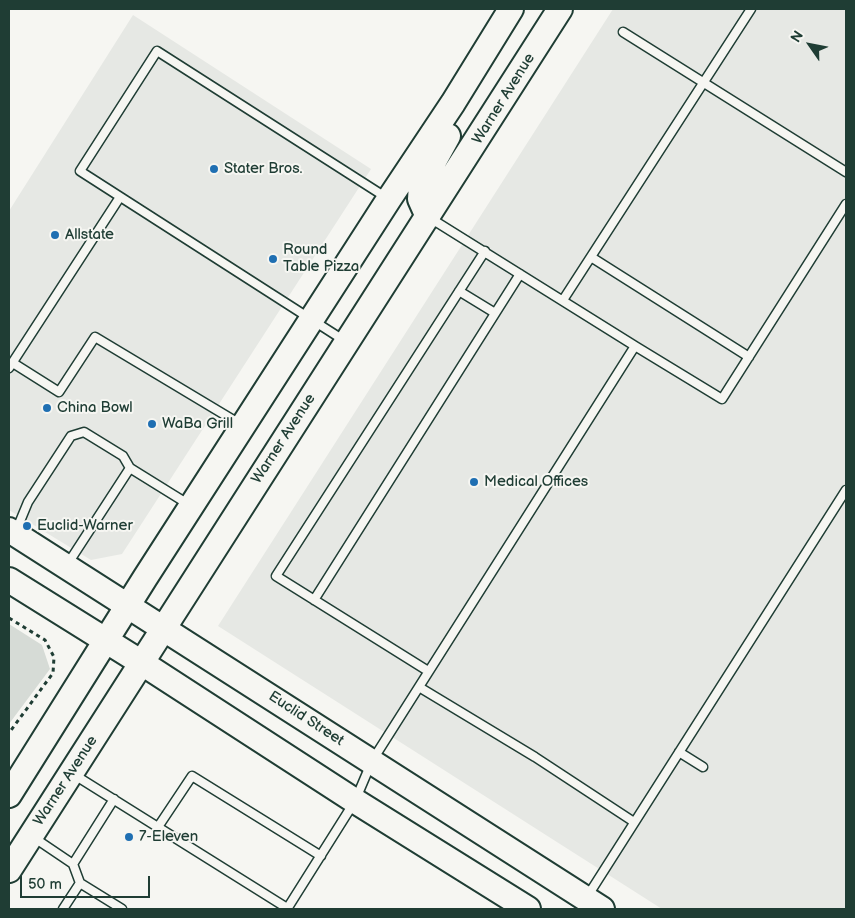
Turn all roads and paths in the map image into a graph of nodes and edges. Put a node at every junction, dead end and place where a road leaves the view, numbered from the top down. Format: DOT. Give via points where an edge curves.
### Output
graph roads {
  1 [pos="512,9"];
  2 [pos="560,9"];
  3 [pos="751,9"];
  4 [pos="623,32"];
  5 [pos="703,82"];
  6 [pos="453,103"];
  7 [pos="846,172"];
  8 [pos="120,197"];
  9 [pos="389,199"];
  10 [pos="846,204"];
  11 [pos="428,217"];
  12 [pos="485,251"];
  13 [pos="591,257"];
  14 [pos="520,274"];
  15 [pos="459,291"];
  16 [pos="563,300"];
  17 [pos="495,313"];
  18 [pos="312,319"];
  19 [pos="347,342"];
  20 [pos="635,346"];
  21 [pos="749,357"];
  22 [pos="11,365"];
  23 [pos="243,426"];
  24 [pos="130,468"];
  25 [pos="846,490"];
  26 [pos="192,506"];
  27 [pos="12,532"];
  28 [pos="66,566"];
  29 [pos="9,580"];
  30 [pos="314,600"];
  31 [pos="128,605"];
  32 [pos="9,618"];
  33 [pos="163,628"];
  34 [pos="106,640"];
  35 [pos="142,663"];
  36 [pos="428,671"];
  37 [pos="419,687"];
  38 [pos="9,733"];
  39 [pos="679,752"];
  40 [pos="372,762"];
  41 [pos="703,767"];
  42 [pos="71,773"];
  43 [pos="9,795"];
  44 [pos="114,800"];
  45 [pos="355,801"];
  46 [pos="634,822"];
  47 [pos="158,827"];
  48 [pos="31,836"];
  49 [pos="321,856"];
  50 [pos="73,864"];
  51 [pos="9,870"];
  52 [pos="80,883"];
  53 [pos="594,904"];
  54 [pos="65,909"];
  55 [pos="122,909"];
  56 [pos="287,909"];
  57 [pos="528,909"];
  1 -- 6 [label="main road"];
  2 -- 11 [label="main road, Warner Avenue"];
  3 -- 5 [label="lane"];
  4 -- 5 [label="lane"];
  5 -- 7 [label="lane"];
  5 -- 13 [label="lane"];
  6 -- 9 [label="main road"];
  6 -- 11 [label="main road" via="450,134 421,185 420,199"];
  8 -- 9 [label="lane" via="80,171 157,51"];
  8 -- 18 [label="lane"];
  8 -- 22 [label="lane"];
  9 -- 18 [label="main road"];
  10 -- 21 [label="lane"];
  11 -- 12 [label="lane"];
  11 -- 19 [label="main road, Warner Avenue"];
  12 -- 14 [label="lane"];
  12 -- 15 [label="lane"];
  13 -- 16 [label="lane"];
  13 -- 21 [label="lane"];
  14 -- 16 [label="lane"];
  14 -- 17 [label="lane"];
  15 -- 17 [label="lane"];
  15 -- 30 [label="lane" via="276,576"];
  16 -- 20 [label="lane"];
  17 -- 30 [label="lane"];
  18 -- 19 [label="lane"];
  18 -- 23 [label="main road"];
  19 -- 33 [label="main road, Warner Avenue"];
  20 -- 21 [label="lane" via="722,398"];
  20 -- 36 [label="lane"];
  22 -- 23 [label="lane" via="59,392 95,336"];
  23 -- 26 [label="main road"];
  24 -- 26 [label="lane"];
  24 -- 27 [label="lane" via="123,456 84,432 71,436"];
  24 -- 28 [label="lane"];
  25 -- 39 [label="lane"];
  26 -- 31 [label="main road"];
  27 -- 28 [label="main road, Euclid Street"];
  28 -- 31 [label="main road, Euclid Street"];
  29 -- 34 [label="main road"];
  30 -- 36 [label="lane"];
  31 -- 33 [label="main road, Euclid Street"];
  31 -- 34 [label="main road"];
  32 -- 38 [label="path" via="45,640 54,656 53,673"];
  33 -- 35 [label="main road, Warner Avenue"];
  33 -- 40 [label="main road, Euclid Street"];
  34 -- 35 [label="main road"];
  34 -- 43 [label="main road"];
  35 -- 42 [label="main road, Warner Avenue"];
  35 -- 45 [label="main road"];
  36 -- 37 [label="lane"];
  37 -- 40 [label="lane"];
  37 -- 46 [label="lane"];
  39 -- 41 [label="lane"];
  39 -- 46 [label="lane"];
  40 -- 45 [label="lane"];
  40 -- 53 [label="main road, Euclid Street"];
  42 -- 44 [label="lane"];
  42 -- 48 [label="main road, Warner Avenue"];
  44 -- 47 [label="lane"];
  44 -- 50 [label="lane"];
  45 -- 49 [label="lane"];
  45 -- 57 [label="main road"];
  46 -- 53 [label="lane"];
  47 -- 49 [label="lane" via="192,776"];
  47 -- 56 [label="lane"];
  48 -- 50 [label="lane"];
  48 -- 51 [label="main road, Warner Avenue"];
  49 -- 56 [label="lane"];
  50 -- 52 [label="lane"];
  52 -- 54 [label="lane"];
  52 -- 55 [label="lane"];
}
